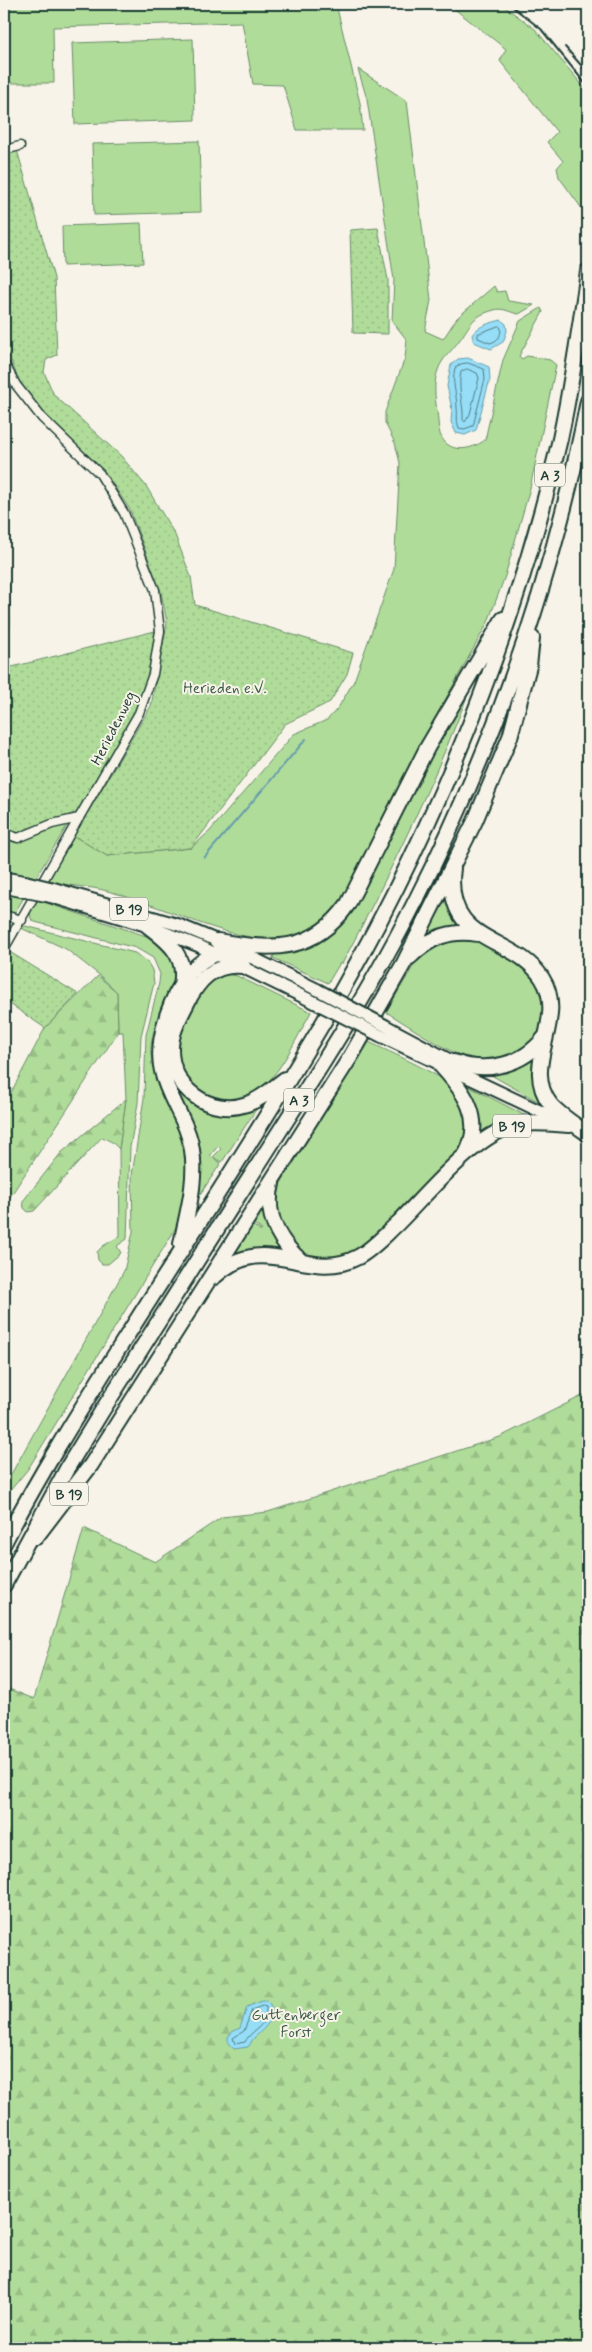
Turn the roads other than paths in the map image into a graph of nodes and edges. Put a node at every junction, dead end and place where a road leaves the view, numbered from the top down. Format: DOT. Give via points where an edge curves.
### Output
graph roads {
  1 [pos="20,146"];
  2 [pos="4,150"];
  3 [pos="588,271"];
  4 [pos="4,363"];
  5 [pos="588,401"];
  6 [pos="515,599"];
  7 [pos="536,607"];
  8 [pos="78,818"];
  9 [pos="4,833"];
  10 [pos="454,863"];
  11 [pos="4,878"];
  12 [pos="25,886"];
  13 [pos="4,887"];
  14 [pos="50,892"];
  15 [pos="4,915"];
  16 [pos="22,920"];
  17 [pos="148,926"];
  18 [pos="478,934"];
  19 [pos="217,947"];
  20 [pos="4,949"];
  21 [pos="243,959"];
  22 [pos="404,963"];
  23 [pos="187,988"];
  24 [pos="384,1031"];
  25 [pos="548,1032"];
  26 [pos="448,1064"];
  27 [pos="292,1074"];
  28 [pos="570,1125"];
  29 [pos="588,1134"];
  30 [pos="464,1158"];
  31 [pos="275,1175"];
  32 [pos="178,1255"];
  33 [pos="301,1261"];
  34 [pos="201,1290"];
  35 [pos="4,1542"];
  36 [pos="13,1568"];
  37 [pos="4,1585"];
  1 -- 2 [label="street"];
  3 -- 6 [label="highway, A 3" via="560,439"];
  4 -- 8 [label="street, Heriedenweg" via="16,385 42,418 100,474 124,513 155,590 160,631 145,700"];
  5 -- 7 [label="highway, A 3" via="562,518"];
  6 -- 19 [label="highway" via="431,740 348,904 336,919 314,936 286,946"];
  6 -- 27 [label="highway, A 3" via="470,726 423,838 357,964"];
  7 -- 10 [label="highway, A 3" via="529,666 510,737"];
  7 -- 36 [label="highway, A 3" via="506,697 471,785 394,942 334,1046 78,1450"];
  8 -- 9 [label="street" via="44,826 18,838"];
  8 -- 16 [label="street, Heriedenweg"];
  10 -- 18 [label="highway, A 3" via="452,879 456,901"];
  10 -- 22 [label="highway, A 3"];
  11 -- 12 [label="main road, B 19"];
  12 -- 13 [label="main road, B 19"];
  12 -- 14 [label="main road, B 19, bridge"];
  14 -- 17 [label="main road, B 19"];
  14 -- 19 [label="main road, B 19" via="179,925"];
  15 -- 16 [label="street"];
  16 -- 20 [label="street, Heriedenweg"];
  17 -- 19 [label="main road, B 19"];
  17 -- 23 [label="highway, A 3" via="176,952"];
  18 -- 22 [label="highway" via="463,932 440,936 423,945"];
  18 -- 25 [label="highway" via="527,961 542,978 551,999"];
  19 -- 21 [label="highway"];
  19 -- 23 [label="highway, A 3" via="194,969"];
  21 -- 23 [label="highway" via="216,969"];
  21 -- 24 [label="main road, B 19, bridge" via="312,1001"];
  21 -- 24 [label="main road, B 19, bridge" via="318,990"];
  22 -- 31 [label="highway, A 3" via="351,1056"];
  23 -- 27 [label="highway" via="171,1050 176,1074 191,1093 210,1104 240,1106 260,1098"];
  23 -- 32 [label="highway, A 3" via="164,1022 159,1051 163,1076 187,1130 193,1160 192,1193"];
  24 -- 26 [label="main road, B 19"];
  25 -- 26 [label="highway, B 19" via="525,1055 503,1066 477,1068"];
  25 -- 29 [label="highway" via="540,1063 542,1089 557,1111"];
  26 -- 28 [label="main road, B 19"];
  26 -- 30 [label="highway" via="472,1111 472,1134"];
  27 -- 32 [label="highway, A 3"];
  28 -- 29 [label="main road, B 19"];
  28 -- 30 [label="highway, B 19" via="527,1124 505,1128 484,1139"];
  30 -- 33 [label="highway" via="366,1253 331,1265"];
  31 -- 33 [label="highway, A 3" via="270,1201 274,1225 286,1247"];
  31 -- 34 [label="highway, A 3"];
  32 -- 35 [label="highway, A 3" via="64,1436"];
  33 -- 34 [label="highway, B 19" via="266,1255 244,1258 226,1267"];
  34 -- 36 [label="highway, B 19" via="91,1465"];
  36 -- 37 [label="highway, A 3"];
}
